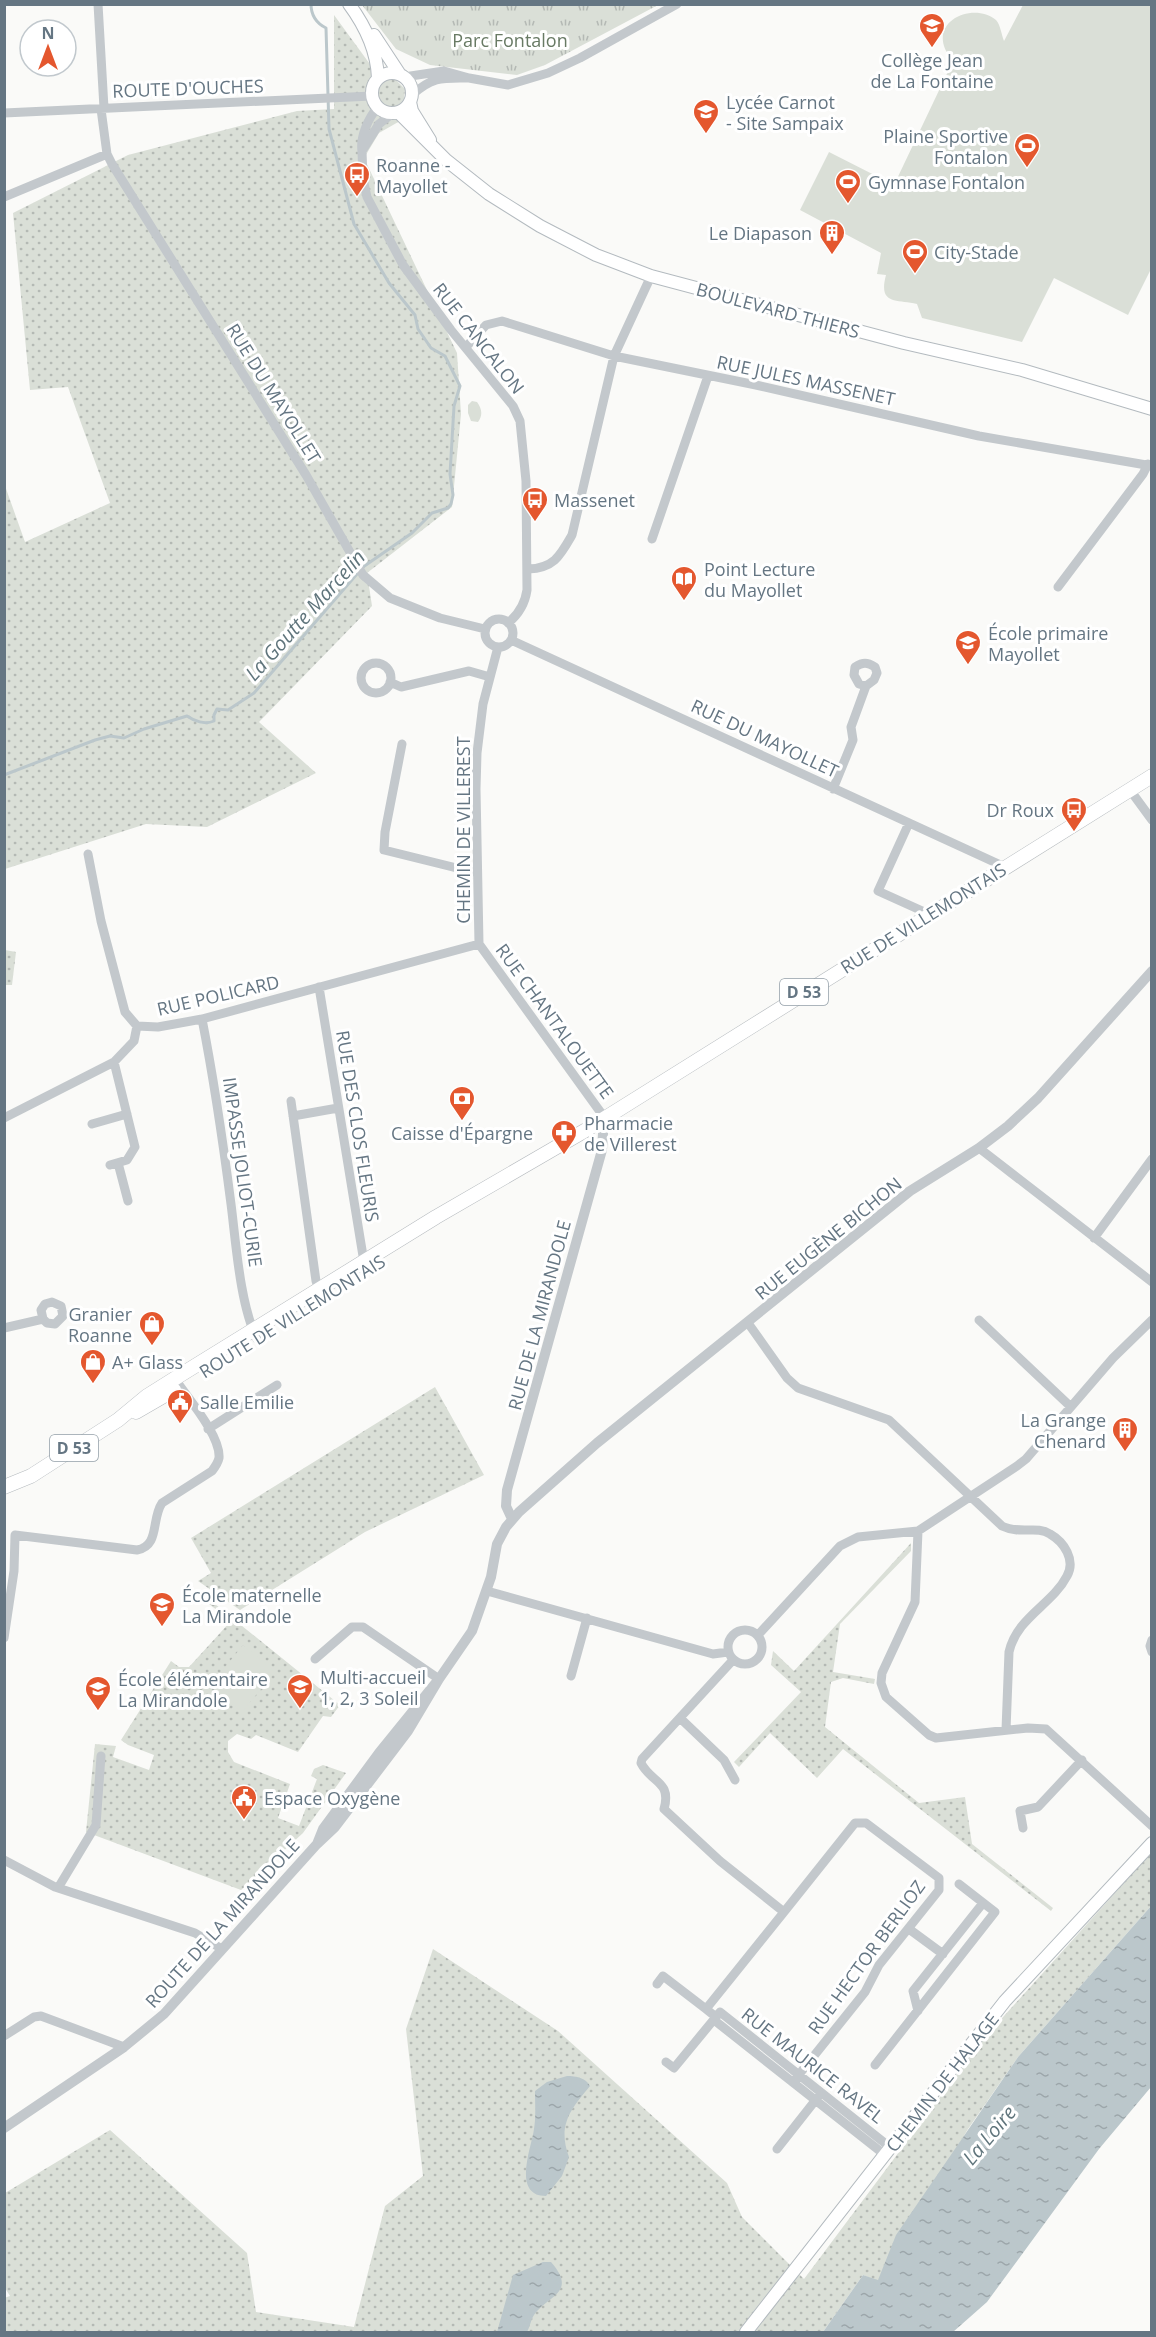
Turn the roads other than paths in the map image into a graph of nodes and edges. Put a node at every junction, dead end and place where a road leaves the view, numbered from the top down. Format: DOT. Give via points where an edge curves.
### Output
graph roads {
  1 [pos="98,4"];
  2 [pos="349,4"];
  3 [pos="677,4"];
  4 [pos="363,24"];
  5 [pos="402,75"];
  6 [pos="378,78"];
  7 [pos="470,78"];
  8 [pos="411,98"];
  9 [pos="375,102"];
  10 [pos="102,109"];
  11 [pos="4,112"];
  12 [pos="395,112"];
  13 [pos="434,147"];
  14 [pos="362,151"];
  15 [pos="107,154"];
  16 [pos="4,197"];
  17 [pos="651,276"];
  18 [pos="466,347"];
  19 [pos="614,356"];
  20 [pos="708,376"];
  21 [pos="1152,409"];
  22 [pos="1150,465"];
  23 [pos="652,539"];
  24 [pos="528,569"];
  25 [pos="1058,587"];
  26 [pos="508,623"];
  27 [pos="485,629"];
  28 [pos="511,640"];
  29 [pos="498,647"];
  30 [pos="490,677"];
  31 [pos="390,682"];
  32 [pos="866,686"];
  33 [pos="402,744"];
  34 [pos="1152,776"];
  35 [pos="833,789"];
  36 [pos="1130,790"];
  37 [pos="1152,820"];
  38 [pos="909,824"];
  39 [pos="88,854"];
  40 [pos="1005,867"];
  41 [pos="477,873"];
  42 [pos="929,914"];
  43 [pos="479,944"];
  44 [pos="1152,971"];
  45 [pos="319,987"];
  46 [pos="201,1019"];
  47 [pos="137,1026"];
  48 [pos="114,1062"];
  49 [pos="291,1101"];
  50 [pos="338,1108"];
  51 [pos="127,1114"];
  52 [pos="293,1116"];
  53 [pos="604,1117"];
  54 [pos="4,1118"];
  55 [pos="92,1124"];
  56 [pos="979,1148"];
  57 [pos="1152,1159"];
  58 [pos="128,1201"];
  59 [pos="1094,1238"];
  60 [pos="367,1265"];
  61 [pos="1152,1282"];
  62 [pos="321,1294"];
  63 [pos="43,1319"];
  64 [pos="979,1320"];
  65 [pos="1152,1320"];
  66 [pos="748,1323"];
  67 [pos="4,1328"];
  68 [pos="255,1335"];
  69 [pos="177,1383"];
  70 [pos="277,1385"];
  71 [pos="1071,1407"];
  72 [pos="208,1429"];
  73 [pos="31,1476"];
  74 [pos="4,1487"];
  75 [pos="972,1497"];
  76 [pos="4,1498"];
  77 [pos="512,1519"];
  78 [pos="918,1532"];
  79 [pos="487,1591"];
  80 [pos="587,1618"];
  81 [pos="758,1635"];
  82 [pos="4,1638"];
  83 [pos="1152,1640"];
  84 [pos="1152,1652"];
  85 [pos="730,1656"];
  86 [pos="315,1659"];
  87 [pos="571,1676"];
  88 [pos="439,1679"];
  89 [pos="680,1718"];
  90 [pos="1006,1730"];
  91 [pos="101,1756"];
  92 [pos="1082,1760"];
  93 [pos="735,1780"];
  94 [pos="1152,1826"];
  95 [pos="1023,1828"];
  96 [pos="1152,1843"];
  97 [pos="4,1860"];
  98 [pos="959,1884"];
  99 [pos="58,1888"];
  100 [pos="983,1903"];
  101 [pos="784,1912"];
  102 [pos="909,1929"];
  103 [pos="222,1949"];
  104 [pos="943,1954"];
  105 [pos="657,1984"];
  106 [pos="706,2009"];
  107 [pos="918,2011"];
  108 [pos="716,2016"];
  109 [pos="4,2036"];
  110 [pos="124,2047"];
  111 [pos="666,2062"];
  112 [pos="875,2065"];
  113 [pos="796,2078"];
  114 [pos="819,2096"];
  115 [pos="4,2128"];
  116 [pos="777,2149"];
  117 [pos="888,2152"];
  118 [pos="746,2332"];
  1 -- 10 [label="street, RUE DU MAYOLLET"];
  2 -- 4 [label="main road"];
  3 -- 7 [label="street" via="548,73 508,85"];
  4 -- 5 [label="main road"];
  4 -- 6 [label="main road" via="375,50"];
  5 -- 6 [label="main road" via="388,73"];
  5 -- 7 [label="street" via="444,71"];
  5 -- 8 [label="main road" via="412,88"];
  6 -- 9 [label="main road" via="372,90"];
  7 -- 8 [label="street" via="437,78"];
  8 -- 12 [label="main road"];
  8 -- 13 [label="main road, BOULEVARD THIERS" via="412,111"];
  9 -- 10 [label="street, ROUTE D'OUCHES" via="321,99"];
  9 -- 12 [label="main road"];
  9 -- 14 [label="street, RUE CANCALON"];
  10 -- 11 [label="street, ROUTE D'OUCHES"];
  10 -- 15 [label="street, RUE DU MAYOLLET"];
  12 -- 13 [label="main road, BOULEVARD THIERS"];
  12 -- 14 [label="street" via="379,123"];
  13 -- 17 [label="main road, BOULEVARD THIERS" via="489,194 540,226 596,255"];
  14 -- 18 [label="street, RUE CANCALON" via="367,196 385,232 403,265"];
  15 -- 16 [label="street"];
  15 -- 27 [label="street, RUE DU MAYOLLET" via="365,577 390,598 440,618"];
  17 -- 19 [label="street"];
  17 -- 21 [label="main road, BOULEVARD THIERS" via="1022,370"];
  18 -- 19 [label="street, RUE JULES MASSENET" via="486,325 502,321"];
  18 -- 24 [label="street, RUE CANCALON" via="513,406 520,421"];
  19 -- 20 [label="street, RUE JULES MASSENET"];
  19 -- 24 [label="street" via="572,535 560,557 542,568"];
  20 -- 22 [label="street, RUE JULES MASSENET" via="979,436"];
  20 -- 23 [label="street"];
  22 -- 25 [label="street"];
  24 -- 26 [label="street, RUE CANCALON" via="525,602"];
  26 -- 27 [label="street" via="498,619"];
  26 -- 28 [label="street" via="513,633"];
  27 -- 29 [label="street" via="490,645"];
  28 -- 29 [label="street"];
  28 -- 35 [label="street, RUE DU MAYOLLET"];
  29 -- 30 [label="street, CHEMIN DE VILLEREST"];
  30 -- 31 [label="street" via="469,671 401,687"];
  30 -- 41 [label="street, CHEMIN DE VILLEREST" via="477,753"];
  32 -- 35 [label="street" via="851,727 853,740"];
  33 -- 41 [label="street" via="384,850"];
  34 -- 36 [label="main road, RUE DE VILLEMONTAIS / D 53"];
  35 -- 38 [label="street, RUE DU MAYOLLET"];
  36 -- 37 [label="street"];
  36 -- 40 [label="main road, RUE DE VILLEMONTAIS / D 53"];
  38 -- 40 [label="street, RUE DU MAYOLLET"];
  38 -- 42 [label="street" via="878,891"];
  39 -- 47 [label="street, RUE POLICARD" via="125,1012"];
  40 -- 42 [label="main road, RUE DE VILLEMONTAIS / D 53"];
  41 -- 43 [label="street, CHEMIN DE VILLEREST"];
  42 -- 53 [label="main road, RUE DE VILLEMONTAIS / D 53"];
  43 -- 45 [label="street, RUE POLICARD"];
  43 -- 53 [label="street, RUE CHANTALOUETTE"];
  44 -- 56 [label="street, RUE EUGÈNE BICHON" via="1038,1098"];
  45 -- 46 [label="street, RUE POLICARD"];
  45 -- 50 [label="street, RUE DES CLOS FLEURIS"];
  46 -- 47 [label="street, RUE POLICARD" via="158,1027"];
  46 -- 68 [label="street, IMPASSE JOLIOT-CURIE" via="218,1101 239,1266"];
  47 -- 48 [label="street" via="134,1041"];
  48 -- 51 [label="street"];
  48 -- 54 [label="street"];
  49 -- 52 [label="street"];
  50 -- 52 [label="street"];
  50 -- 60 [label="street, RUE DES CLOS FLEURIS"];
  51 -- 55 [label="street"];
  51 -- 58 [label="street" via="135,1147 127,1160 114,1164"];
  52 -- 62 [label="street"];
  53 -- 60 [label="main road, ROUTE DE VILLEMONTAIS / D 53" via="436,1217"];
  53 -- 77 [label="street, RUE DE LA MIRANDOLE" via="602,1150 507,1490 506,1506"];
  56 -- 59 [label="street"];
  56 -- 66 [label="street, RUE EUGÈNE BICHON" via="910,1191"];
  57 -- 59 [label="street"];
  59 -- 61 [label="street"];
  60 -- 62 [label="main road, ROUTE DE VILLEMONTAIS / D 53"];
  62 -- 68 [label="main road, ROUTE DE VILLEMONTAIS / D 53"];
  63 -- 67 [label="street"];
  64 -- 71 [label="street"];
  65 -- 71 [label="street"];
  66 -- 75 [label="street" via="798,1388 889,1420"];
  66 -- 77 [label="street, RUE EUGÈNE BICHON" via="597,1443"];
  68 -- 69 [label="main road, ROUTE DE VILLEMONTAIS / D 53"];
  69 -- 72 [label="street"];
  69 -- 73 [label="main road, ROUTE DE VILLEMONTAIS / D 53" via="145,1409 118,1420"];
  70 -- 72 [label="street"];
  71 -- 75 [label="street" via="1017,1466"];
  72 -- 82 [label="street" via="218,1450 216,1465 162,1503 146,1548 15,1535"];
  73 -- 74 [label="main road, ROUTE DE VILLEMONTAIS / D 53"];
  73 -- 76 [label="main road, ROUTE DE VILLEMONTAIS / D 53"];
  75 -- 78 [label="street"];
  75 -- 90 [label="street" via="1012,1531 1048,1532 1063,1545 1070,1561 1063,1582 1011,1641"];
  77 -- 79 [label="street, RUE EUGÈNE BICHON" via="497,1544"];
  78 -- 81 [label="street" via="858,1537 840,1546"];
  78 -- 90 [label="street" via="915,1602 885,1665 882,1692 929,1736"];
  79 -- 80 [label="street"];
  79 -- 88 [label="street, ROUTE DE LA MIRANDOLE" via="471,1631"];
  80 -- 85 [label="street"];
  80 -- 87 [label="street"];
  81 -- 85 [label="street" via="748,1630 737,1632 729,1640"];
  81 -- 85 [label="street" via="763,1646 755,1662 744,1665"];
  83 -- 84 [label="street"];
  85 -- 89 [label="street"];
  86 -- 88 [label="street" via="352,1627 363,1628"];
  88 -- 103 [label="street, ROUTE DE LA MIRANDOLE" via="323,1829 317,1844"];
  89 -- 93 [label="street" via="724,1760"];
  89 -- 101 [label="street" via="641,1763 664,1788 667,1798 663,1809"];
  90 -- 92 [label="street" via="1046,1729"];
  91 -- 99 [label="street" via="96,1825"];
  92 -- 94 [label="street"];
  92 -- 95 [label="street" via="1038,1807 1020,1811"];
  96 -- 117 [label="main road, CHEMIN DE HALAGE" via="1005,2001"];
  97 -- 99 [label="street"];
  98 -- 100 [label="street"];
  99 -- 103 [label="street" via="195,1934"];
  100 -- 104 [label="street"];
  100 -- 107 [label="street" via="996,1912"];
  101 -- 102 [label="street, RUE HECTOR BERLIOZ" via="855,1823 866,1823 939,1878 939,1890"];
  101 -- 106 [label="street"];
  102 -- 104 [label="street"];
  102 -- 113 [label="street, RUE HECTOR BERLIOZ" via="879,1965 865,1992"];
  103 -- 110 [label="street, ROUTE DE LA MIRANDOLE" via="164,2014"];
  104 -- 107 [label="street" via="913,1991"];
  105 -- 106 [label="street, RUE MAURICE RAVEL" via="663,1976"];
  106 -- 108 [label="street, RUE MAURICE RAVEL"];
  107 -- 112 [label="street"];
  108 -- 111 [label="street" via="674,2068"];
  108 -- 113 [label="street, RUE MAURICE RAVEL"];
  109 -- 110 [label="street" via="41,2016"];
  110 -- 115 [label="street, ROUTE DE LA MIRANDOLE"];
  113 -- 114 [label="street, RUE MAURICE RAVEL"];
  114 -- 116 [label="street"];
  114 -- 117 [label="street, RUE MAURICE RAVEL"];
  117 -- 118 [label="main road, CHEMIN DE HALAGE"];
}
